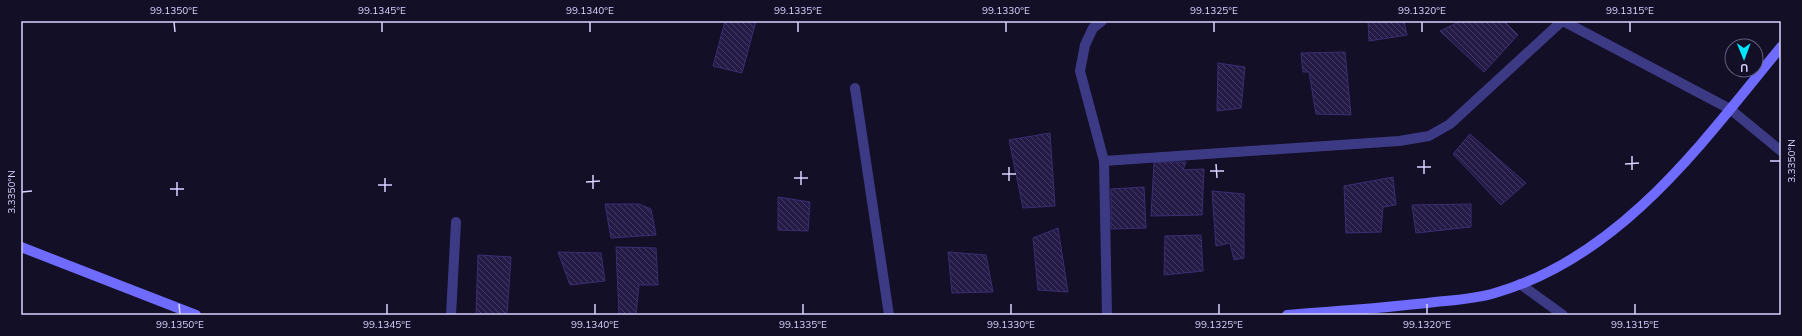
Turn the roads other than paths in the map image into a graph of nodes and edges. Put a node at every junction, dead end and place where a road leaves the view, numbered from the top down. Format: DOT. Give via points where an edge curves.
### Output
graph roads {
  1 [pos="1102,21"];
  2 [pos="1562,21"];
  3 [pos="1781,47"];
  4 [pos="855,88"];
  5 [pos="1730,109"];
  6 [pos="1781,151"];
  7 [pos="1104,161"];
  8 [pos="456,222"];
  9 [pos="21,247"];
  10 [pos="1520,284"];
  11 [pos="196,315"];
  12 [pos="451,315"];
  13 [pos="889,315"];
  14 [pos="1107,315"];
  15 [pos="1287,315"];
  16 [pos="1561,315"];
  1 -- 7 [label="street" via="1093,28 1085,45 1080,71"];
  2 -- 5 [label="street"];
  2 -- 7 [label="street" via="1450,124 1429,136 1398,141"];
  3 -- 5 [label="main road"];
  4 -- 13 [label="street"];
  5 -- 6 [label="street"];
  5 -- 10 [label="main road" via="1676,170 1620,226 1571,259"];
  7 -- 14 [label="street"];
  8 -- 12 [label="street"];
  9 -- 11 [label="main road"];
  10 -- 15 [label="main road" via="1473,298 1410,306"];
  10 -- 16 [label="street"];
}
